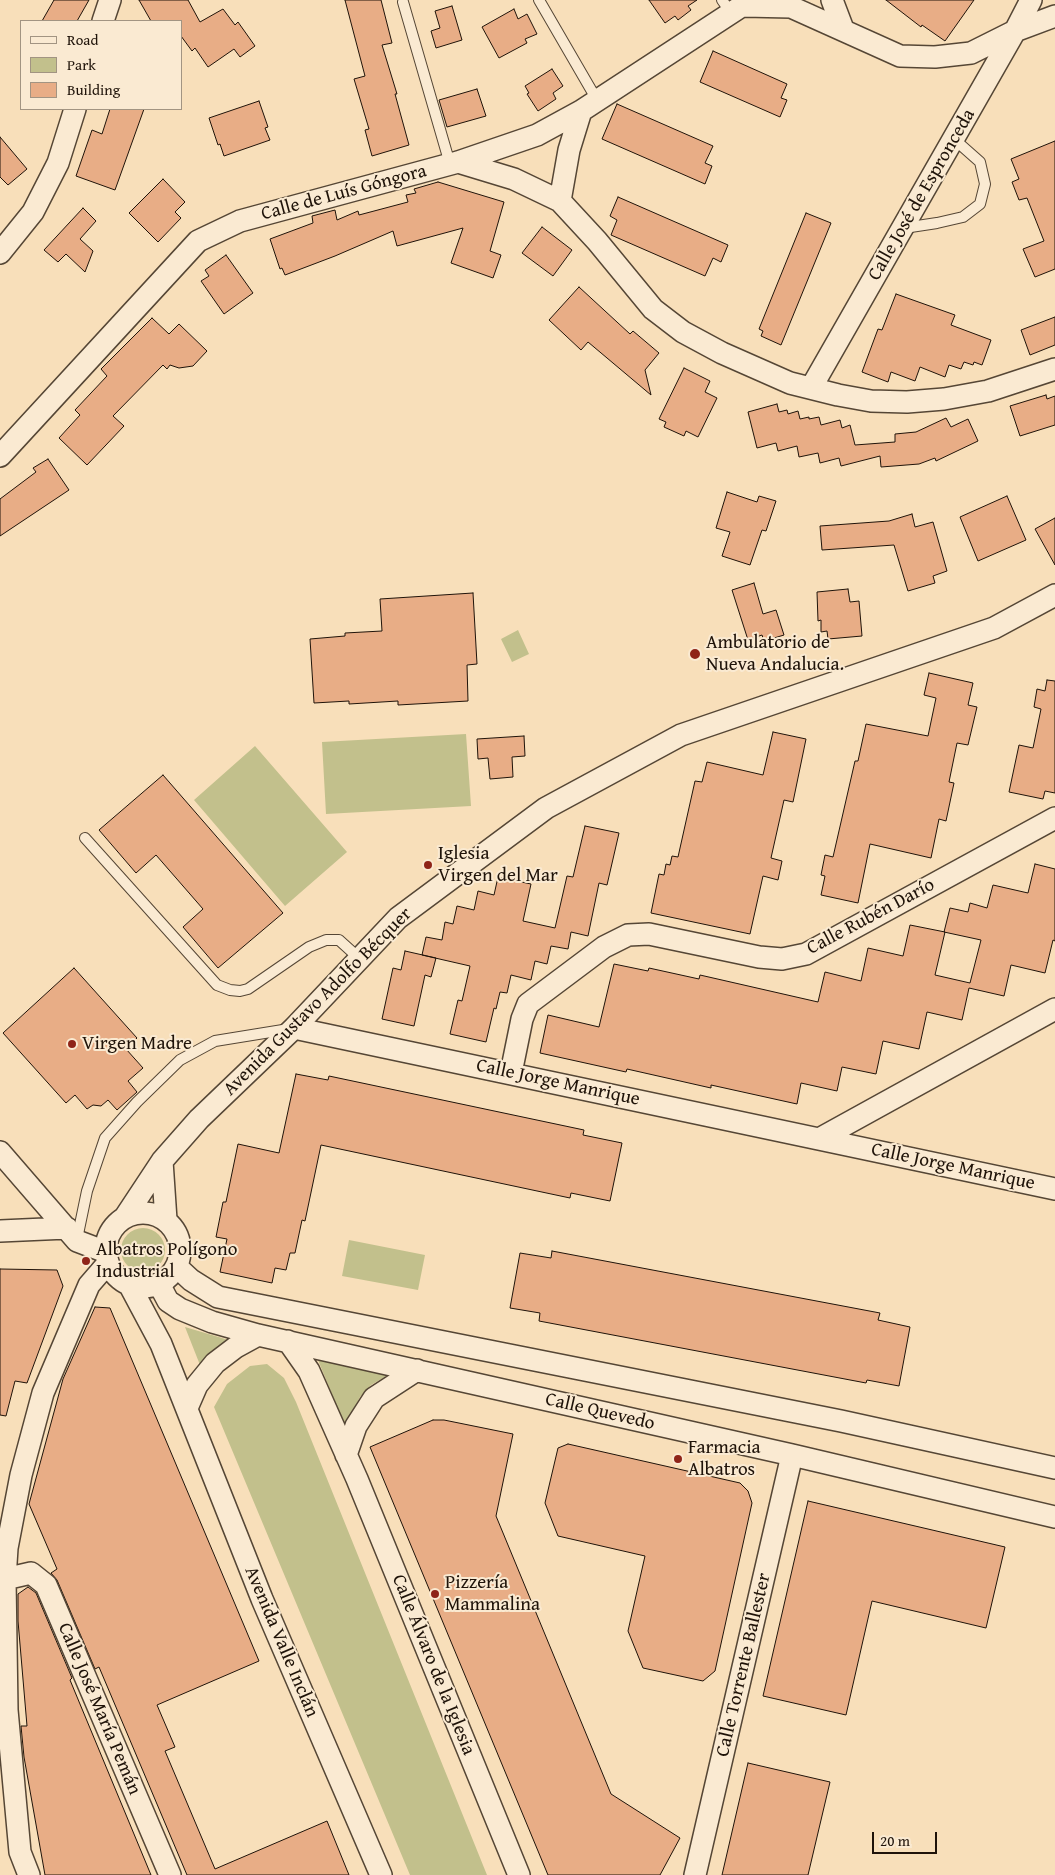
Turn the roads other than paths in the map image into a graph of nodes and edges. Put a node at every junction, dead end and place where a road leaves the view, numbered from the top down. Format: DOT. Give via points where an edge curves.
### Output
graph roads {
  1 [pos="110,0"];
  2 [pos="538,0"];
  3 [pos="832,0"];
  4 [pos="1031,0"];
  5 [pos="403,2"];
  6 [pos="737,5"];
  7 [pos="1055,16"];
  8 [pos="103,20"];
  9 [pos="843,30"];
  10 [pos="1015,31"];
  11 [pos="589,106"];
  12 [pos="75,110"];
  13 [pos="954,139"];
  14 [pos="454,163"];
  15 [pos="560,201"];
  16 [pos="903,228"];
  17 [pos="0,252"];
  18 [pos="1055,369"];
  19 [pos="811,388"];
  20 [pos="0,456"];
  21 [pos="1055,595"];
  22 [pos="1055,818"];
  23 [pos="85,838"];
  24 [pos="360,959"];
  25 [pos="1055,1009"];
  26 [pos="294,1028"];
  27 [pos="511,1073"];
  28 [pos="821,1138"];
  29 [pos="0,1152"];
  30 [pos="162,1161"];
  31 [pos="1055,1189"];
  32 [pos="125,1217"];
  33 [pos="166,1220"];
  34 [pos="0,1231"];
  35 [pos="72,1235"];
  36 [pos="107,1258"];
  37 [pos="177,1267"];
  38 [pos="129,1284"];
  39 [pos="156,1285"];
  40 [pos="258,1335"];
  41 [pos="288,1341"];
  42 [pos="161,1344"];
  43 [pos="417,1370"];
  44 [pos="187,1408"];
  45 [pos="346,1455"];
  46 [pos="792,1455"];
  47 [pos="1055,1468"];
  48 [pos="1055,1517"];
  49 [pos="5,1579"];
  50 [pos="29,1875"];
  51 [pos="170,1875"];
  52 [pos="381,1875"];
  53 [pos="519,1875"];
  54 [pos="696,1875"];
  1 -- 8 [label="street"];
  2 -- 11 [label="lane"];
  3 -- 9 [label="street"];
  4 -- 10 [label="street, Calle José de Espronceda"];
  5 -- 14 [label="lane"];
  6 -- 9 [label="street" via="791,7"];
  6 -- 11 [label="street, Calle de Luís Góngora"];
  7 -- 10 [label="street"];
  9 -- 10 [label="street" via="900,56 935,57 971,53"];
  10 -- 13 [label="street, Calle José de Espronceda"];
  11 -- 14 [label="street, Calle de Luís Góngora" via="536,135"];
  11 -- 15 [label="street" via="569,150"];
  12 -- 17 [label="street" via="58,162 33,212"];
  13 -- 16 [label="street, Calle José de Espronceda"];
  13 -- 16 [label="lane" via="980,162 985,184 980,204 962,217"];
  14 -- 15 [label="street" via="514,179"];
  14 -- 20 [label="street, Calle de Luís Góngora" via="240,221 198,241"];
  15 -- 19 [label="street" via="653,309 683,332 790,383"];
  16 -- 19 [label="street, Calle José de Espronceda"];
  18 -- 19 [label="street" via="988,391 907,402 871,401"];
  21 -- 24 [label="street, Avenida Gustavo Adolfo Bécquer" via="994,628 681,735 546,808 398,918"];
  22 -- 27 [label="street, Calle Rubén Darío" via="806,954 782,959 759,957 649,934 628,935 604,947 528,1004"];
  23 -- 24 [label="lane" via="223,988 248,989 309,947 326,940 339,940"];
  24 -- 26 [label="street, Avenida Gustavo Adolfo Bécquer"];
  25 -- 28 [label="street, Calle Jorge Manrique"];
  26 -- 27 [label="street, Calle Jorge Manrique"];
  26 -- 30 [label="street, Avenida Gustavo Adolfo Bécquer" via="199,1119"];
  26 -- 35 [label="lane" via="215,1041 180,1060 105,1138"];
  27 -- 28 [label="street, Calle Jorge Manrique"];
  28 -- 31 [label="street, Calle Jorge Manrique"];
  29 -- 35 [label="street"];
  30 -- 32 [label="street, Avenida Gustavo Adolfo Bécquer"];
  30 -- 33 [label="street"];
  32 -- 33 [label="street" via="142,1212"];
  32 -- 36 [label="street" via="112,1229 107,1240"];
  33 -- 37 [label="street" via="180,1241"];
  34 -- 35 [label="street"];
  35 -- 36 [label="street"];
  36 -- 38 [label="street" via="114,1274"];
  36 -- 49 [label="street" via="88,1285 42,1393 21,1475 7,1548"];
  37 -- 39 [label="street" via="170,1277"];
  37 -- 47 [label="street, Calle Quevedo" via="190,1280 218,1297 822,1417"];
  38 -- 39 [label="street" via="146,1288"];
  38 -- 42 [label="street, Avenida Valle Inclán"];
  39 -- 40 [label="street, Calle Quevedo" via="168,1301 180,1309"];
  39 -- 42 [label="street, Avenida Valle Inclán"];
  40 -- 41 [label="street, Calle Quevedo"];
  40 -- 44 [label="street" via="215,1363 197,1386"];
  41 -- 43 [label="street, Calle Quevedo"];
  41 -- 45 [label="street, Calle Álvaro de la Iglesia" via="309,1371"];
  42 -- 44 [label="street, Avenida Valle Inclán"];
  43 -- 45 [label="street" via="374,1398 356,1426"];
  43 -- 46 [label="street, Calle Quevedo"];
  44 -- 52 [label="street, Avenida Valle Inclán" via="262,1599"];
  45 -- 53 [label="street, Calle Álvaro de la Iglesia"];
  46 -- 48 [label="street, Calle Quevedo"];
  46 -- 54 [label="street, Calle Torrente Ballester"];
  49 -- 50 [label="street" via="7,1710 20,1852"];
  49 -- 51 [label="street, Calle José María Pemán" via="31,1573 46,1585"];
}
